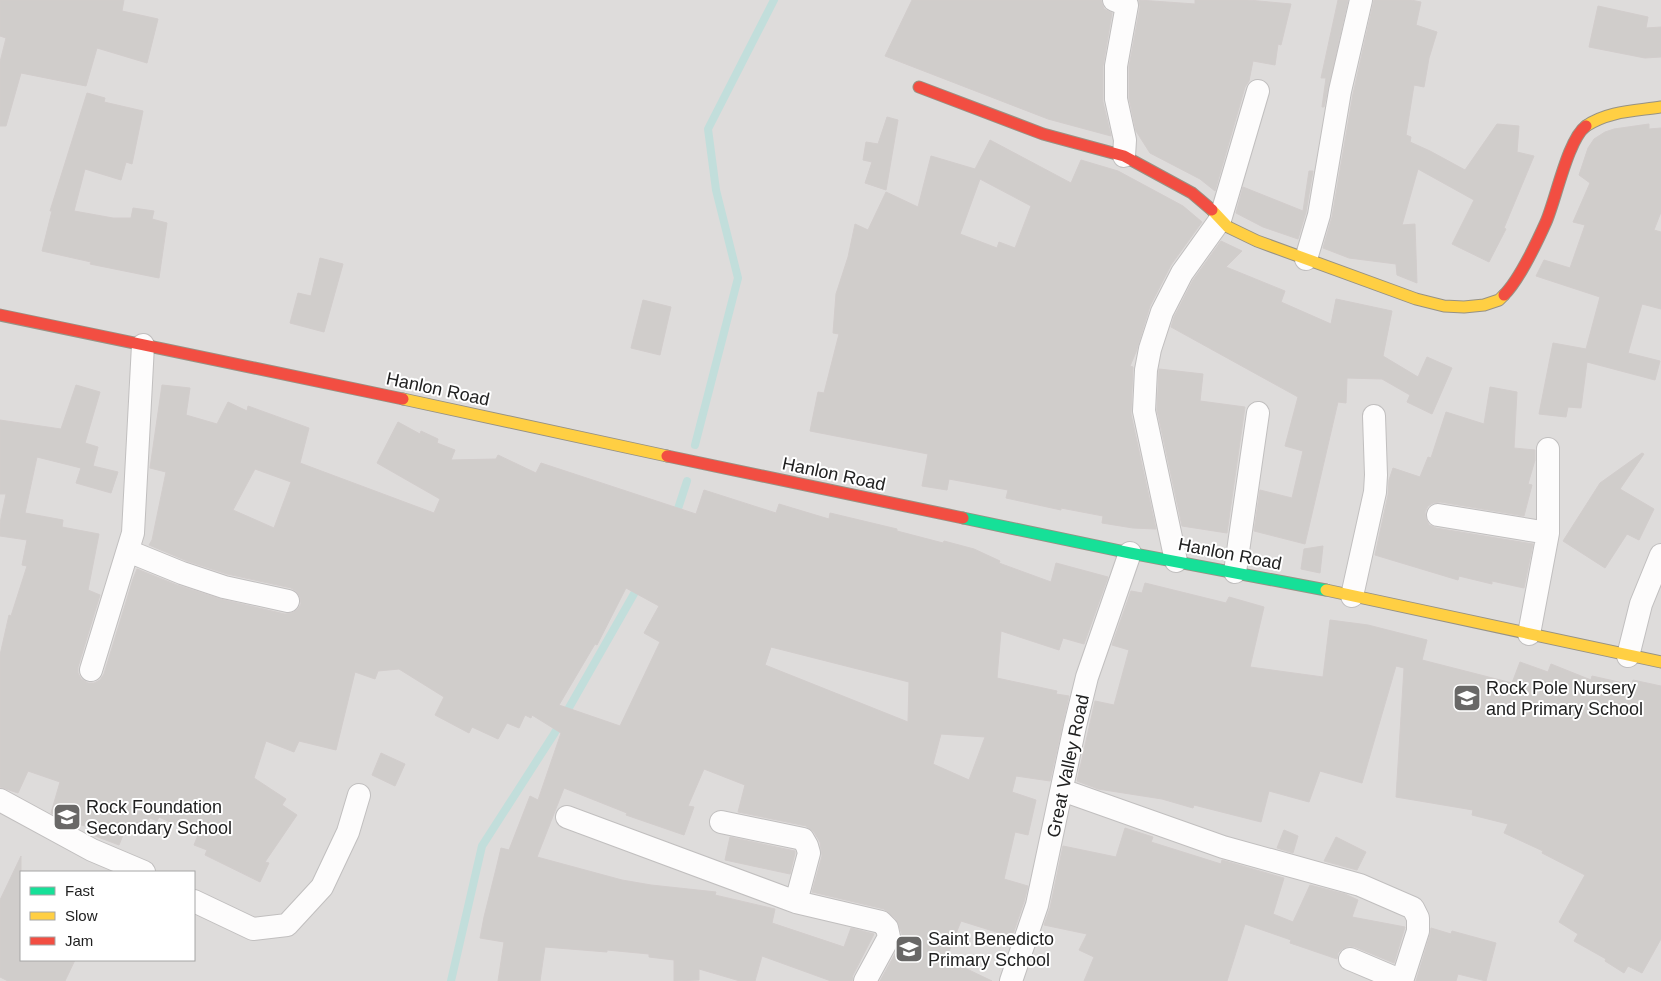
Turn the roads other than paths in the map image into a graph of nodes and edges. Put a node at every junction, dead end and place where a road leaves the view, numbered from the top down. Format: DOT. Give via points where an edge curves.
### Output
graph roads {
  1 [pos="1114,0"];
  2 [pos="1361,0"];
  3 [pos="919,87"];
  4 [pos="1258,91"];
  5 [pos="1661,108"];
  6 [pos="1124,156"];
  7 [pos="1220,220"];
  8 [pos="1306,259"];
  9 [pos="0,315"];
  10 [pos="143,344"];
  11 [pos="1258,413"];
  12 [pos="1374,416"];
  13 [pos="1548,449"];
  14 [pos="1438,515"];
  15 [pos="1548,533"];
  16 [pos="128,550"];
  17 [pos="1130,552"];
  18 [pos="1661,555"];
  19 [pos="1176,561"];
  20 [pos="1235,572"];
  21 [pos="1352,596"];
  22 [pos="288,601"];
  23 [pos="1529,634"];
  24 [pos="1628,656"];
  25 [pos="1661,662"];
  26 [pos="91,670"];
  27 [pos="1062,790"];
  28 [pos="359,795"];
  29 [pos="0,800"];
  30 [pos="567,817"];
  31 [pos="721,822"];
  32 [pos="142,871"];
  33 [pos="195,902"];
  34 [pos="796,902"];
  35 [pos="1350,959"];
  36 [pos="865,981"];
  37 [pos="1010,981"];
  1 -- 6 [label="street" via="1127,5 1116,66 1116,99 1125,140"];
  2 -- 8 [label="street" via="1340,92 1319,215"];
  3 -- 6 [label="main road" via="1043,134"];
  4 -- 7 [label="street"];
  5 -- 8 [label="main road" via="1611,114 1583,128 1574,141 1546,222 1512,286 1499,300 1484,305 1444,306"];
  6 -- 7 [label="main road" via="1192,193"];
  7 -- 8 [label="main road" via="1257,241"];
  7 -- 19 [label="street" via="1182,273 1162,312 1146,370 1144,411"];
  9 -- 10 [label="main road, Hanlon Road"];
  10 -- 16 [label="street" via="134,522"];
  10 -- 17 [label="main road, Hanlon Road"];
  11 -- 20 [label="street"];
  12 -- 21 [label="street" via="1375,492"];
  13 -- 15 [label="street"];
  14 -- 15 [label="street"];
  15 -- 23 [label="street"];
  16 -- 22 [label="street" via="224,587"];
  16 -- 26 [label="street"];
  17 -- 19 [label="main road, Hanlon Road"];
  17 -- 27 [label="street, Great Valley Road" via="1087,677"];
  18 -- 24 [label="street" via="1641,604"];
  19 -- 20 [label="main road, Hanlon Road"];
  20 -- 21 [label="main road, Hanlon Road"];
  21 -- 23 [label="main road, Hanlon Road"];
  23 -- 24 [label="main road, Hanlon Road"];
  24 -- 25 [label="main road, Hanlon Road"];
  27 -- 35 [label="street" via="1223,847 1360,885 1413,908 1418,918 1418,931 1402,981"];
  27 -- 37 [label="street, Great Valley Road" via="1037,905"];
  28 -- 33 [label="street" via="348,832 322,888 287,925 253,929"];
  29 -- 32 [label="street" via="92,850"];
  30 -- 34 [label="street"];
  31 -- 34 [label="street" via="803,839 809,853"];
  34 -- 36 [label="street" via="881,922 887,928 889,937"];
}
